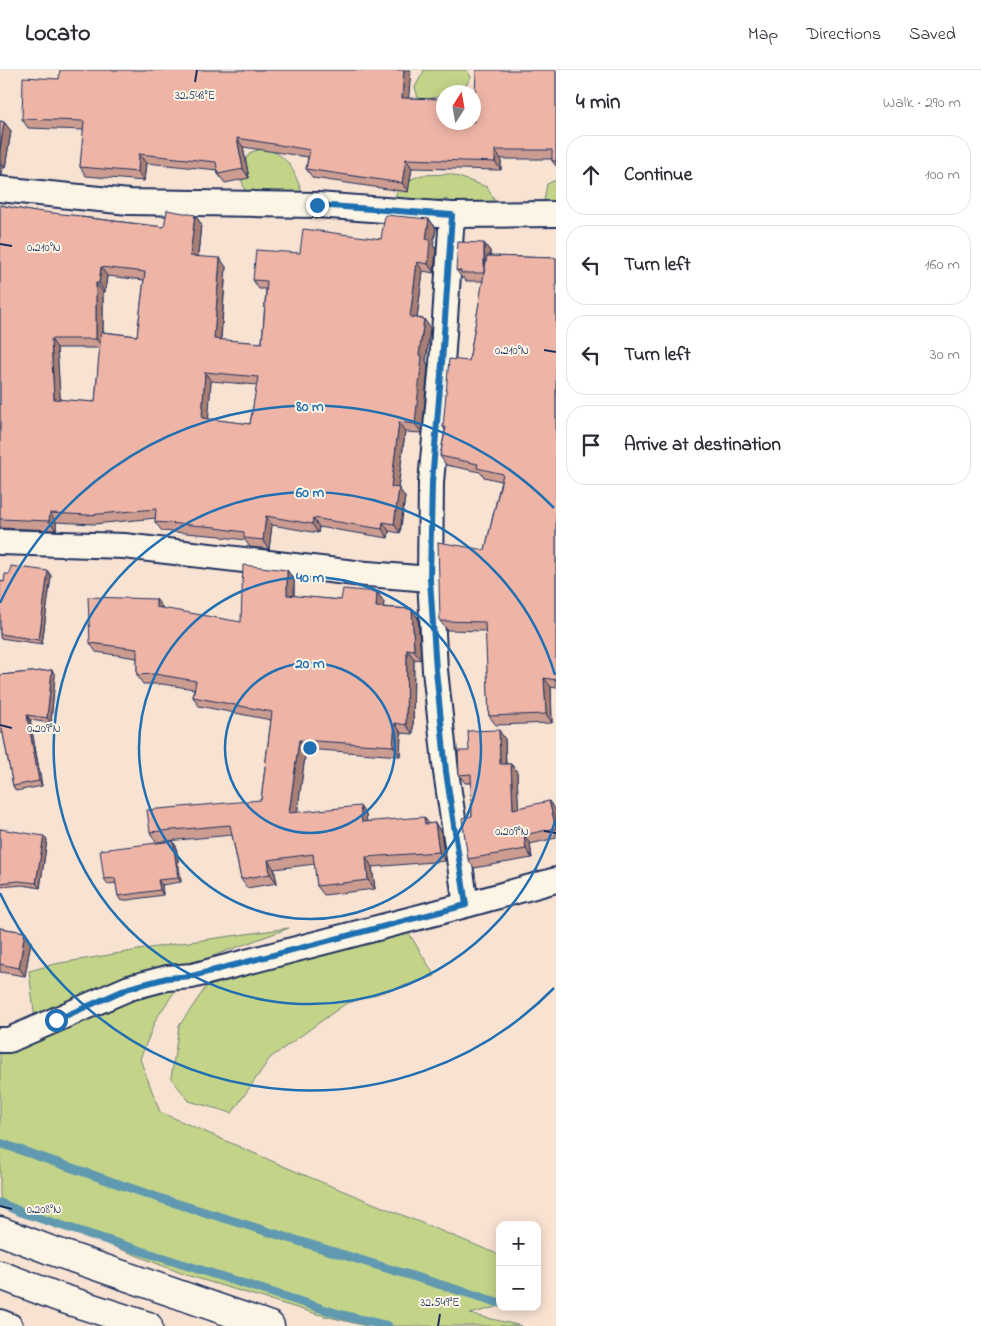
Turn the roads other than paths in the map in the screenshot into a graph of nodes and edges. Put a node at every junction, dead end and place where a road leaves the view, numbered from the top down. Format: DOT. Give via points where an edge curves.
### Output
graph roads {
  1 [pos="0,189"];
  2 [pos="556,214"];
  3 [pos="452,215"];
  4 [pos="0,542"];
  5 [pos="430,579"];
  6 [pos="556,880"];
  7 [pos="466,905"];
  8 [pos="0,1040"];
  9 [pos="0,1231"];
  10 [pos="0,1275"];
  11 [pos="0,1322"];
  12 [pos="10,1326"];
  13 [pos="148,1326"];
  14 [pos="270,1326"];
  1 -- 3 [label="street" via="129,202 317,205"];
  2 -- 3 [label="street"];
  3 -- 5 [label="street" via="432,482"];
  4 -- 5 [label="street" via="124,546"];
  5 -- 7 [label="street" via="446,772"];
  6 -- 7 [label="street"];
  7 -- 8 [label="street" via="192,976 167,978 129,988 10,1040"];
  9 -- 14 [label="highway"];
  10 -- 13 [label="highway"];
  11 -- 12 [label="street"];
}
